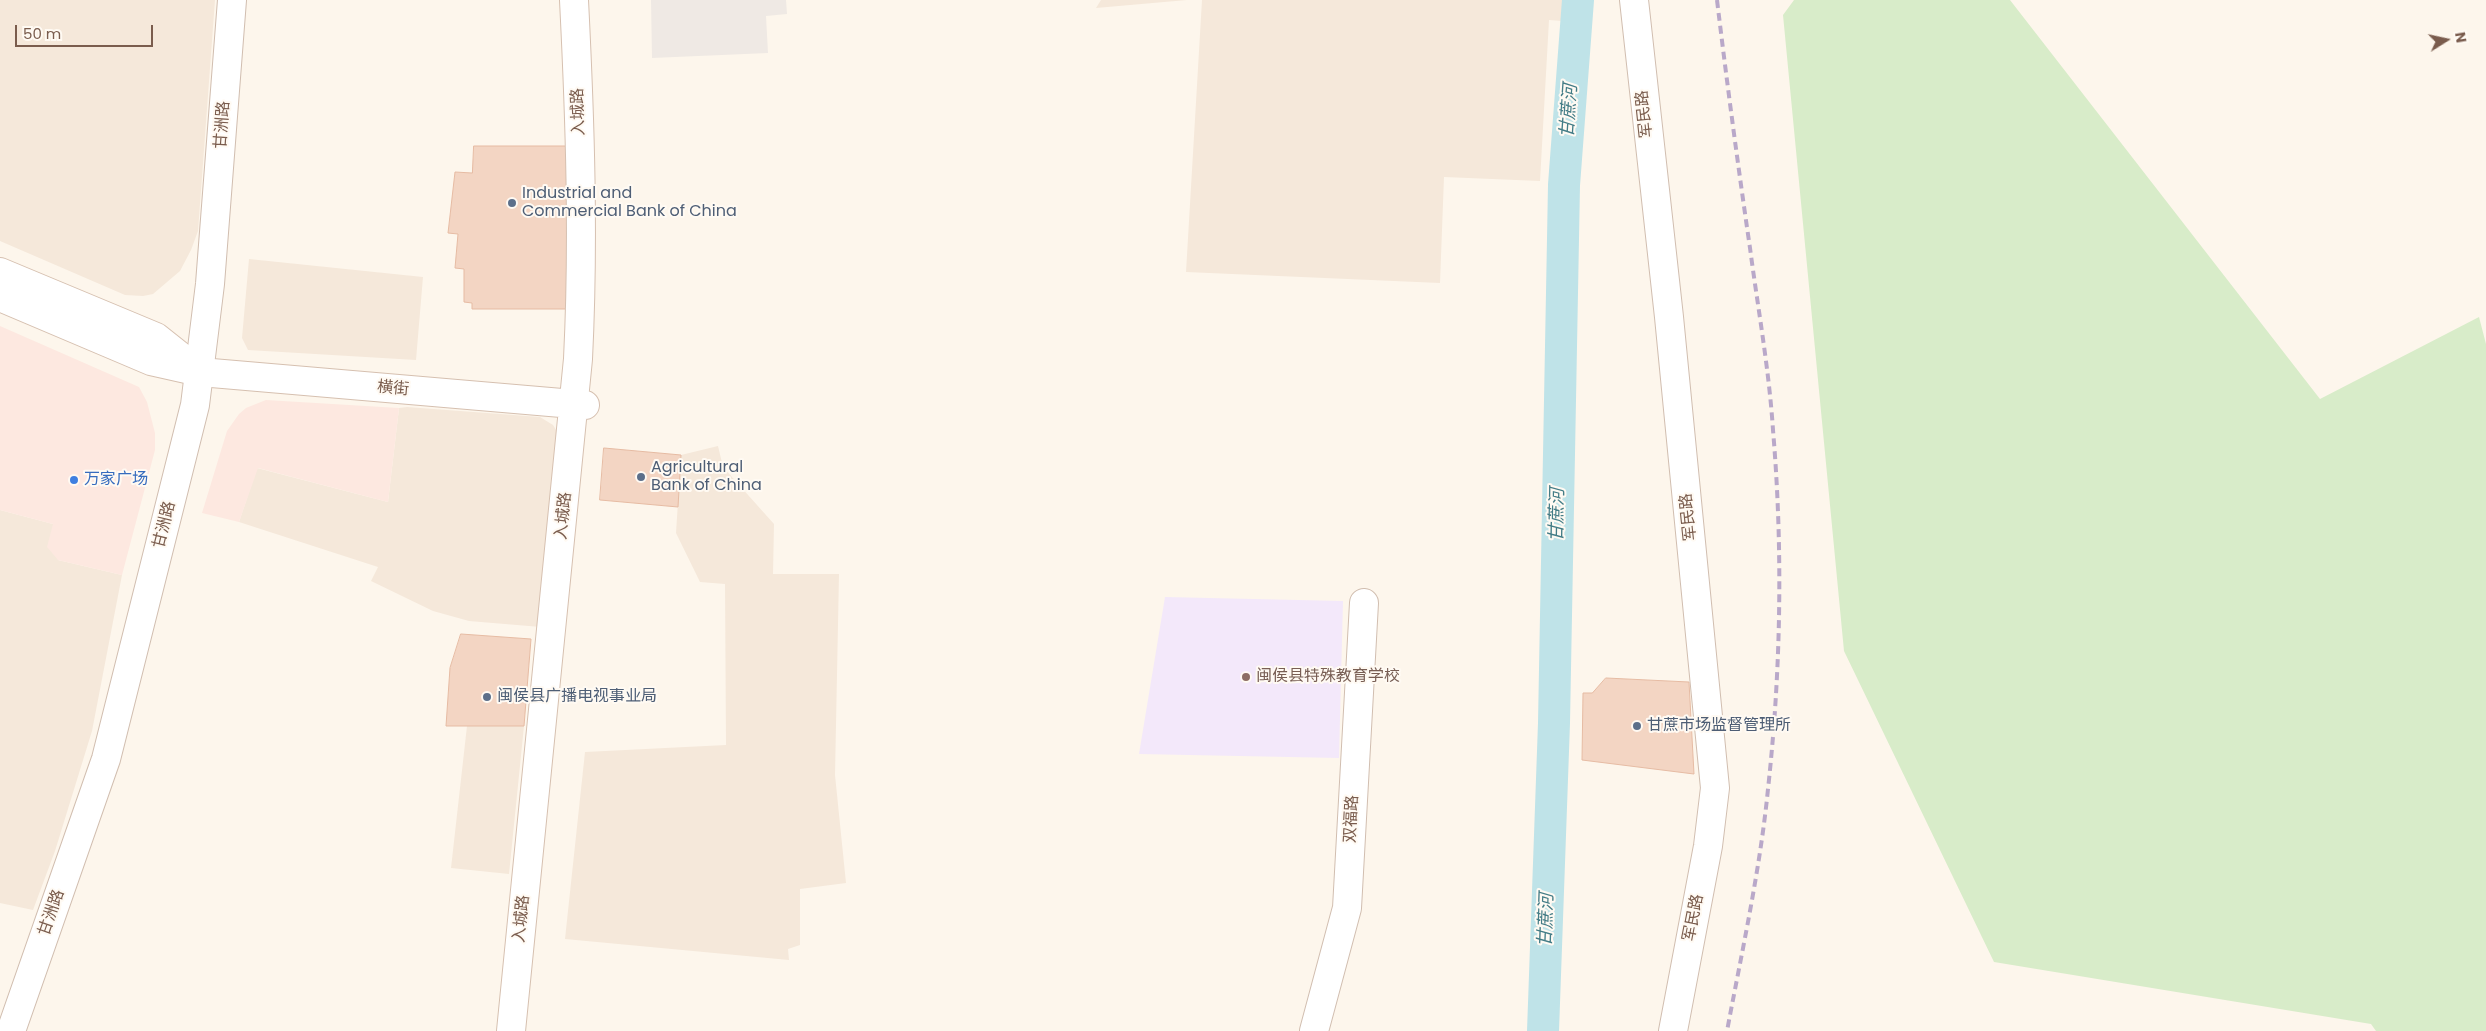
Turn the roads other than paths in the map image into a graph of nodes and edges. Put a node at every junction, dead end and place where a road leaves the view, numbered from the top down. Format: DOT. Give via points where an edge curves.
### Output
graph roads {
  1 [pos="232,0"];
  2 [pos="574,0"];
  3 [pos="586,0"];
  4 [pos="1634,0"];
  5 [pos="0,272"];
  6 [pos="0,297"];
  7 [pos="200,372"];
  8 [pos="580,405"];
  9 [pos="1364,603"];
  10 [pos="11,1031"];
  11 [pos="511,1031"];
  12 [pos="525,1031"];
  13 [pos="1314,1031"];
  14 [pos="1673,1031"];
  1 -- 7 [label="main road, 甘洲路"];
  2 -- 8 [label="main road, 入城路" via="580,139"];
  3 -- 8 [label="main road, 入城路" via="591,255"];
  4 -- 14 [label="main road, 军民路" via="1715,788 1708,846"];
  5 -- 7 [label="main road" via="156,337"];
  6 -- 7 [label="main road, 横街" via="152,361"];
  7 -- 8 [label="main road, 横街"];
  7 -- 10 [label="main road, 甘洲路" via="195,406 106,759"];
  8 -- 11 [label="main road, 入城路"];
  8 -- 12 [label="main road, 入城路"];
  9 -- 13 [label="main road, 双福路" via="1346,908"];
}
